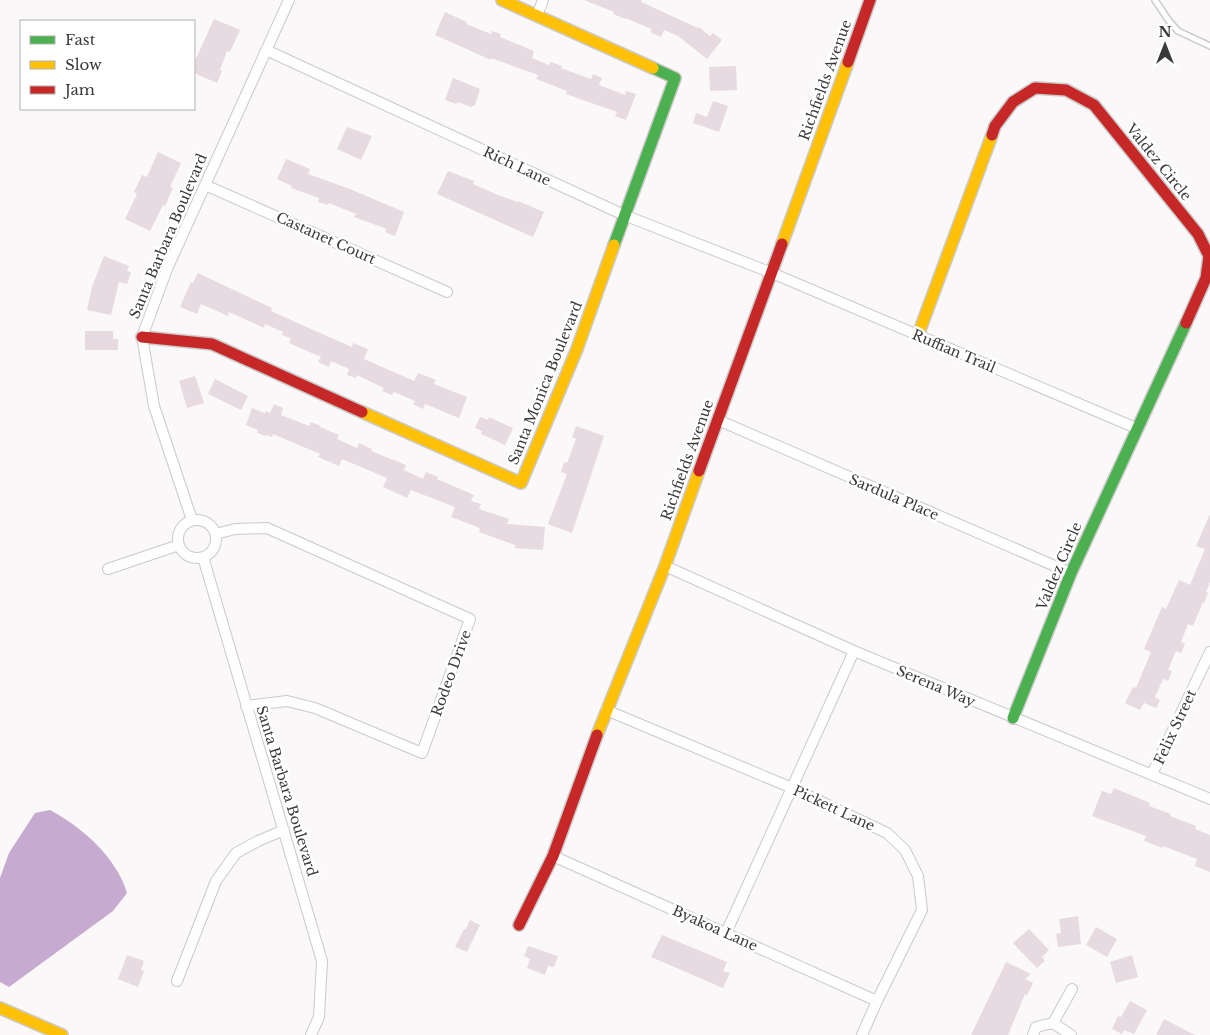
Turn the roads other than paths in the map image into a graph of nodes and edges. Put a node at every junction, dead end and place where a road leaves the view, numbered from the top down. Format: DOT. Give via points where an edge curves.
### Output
graph roads {
  1 [pos="289,0"];
  2 [pos="502,0"];
  3 [pos="543,0"];
  4 [pos="870,0"];
  5 [pos="1156,0"];
  6 [pos="537,16"];
  7 [pos="1210,46"];
  8 [pos="266,50"];
  9 [pos="205,184"];
  10 [pos="624,215"];
  11 [pos="772,273"];
  12 [pos="447,292"];
  13 [pos="918,335"];
  14 [pos="142,337"];
  15 [pos="718,420"];
  16 [pos="1136,428"];
  17 [pos="192,520"];
  18 [pos="216,534"];
  19 [pos="179,545"];
  20 [pos="203,557"];
  21 [pos="665,566"];
  22 [pos="108,569"];
  23 [pos="1071,573"];
  24 [pos="854,651"];
  25 [pos="1210,652"];
  26 [pos="246,706"];
  27 [pos="606,710"];
  28 [pos="1013,718"];
  29 [pos="1152,774"];
  30 [pos="792,788"];
  31 [pos="1210,799"];
  32 [pos="284,830"];
  33 [pos="552,856"];
  34 [pos="519,925"];
  35 [pos="726,933"];
  36 [pos="177,981"];
  37 [pos="1072,989"];
  38 [pos="877,1001"];
  39 [pos="1,1010"];
  40 [pos="1054,1024"];
  41 [pos="62,1035"];
  42 [pos="311,1035"];
  43 [pos="862,1035"];
  44 [pos="1032,1035"];
  45 [pos="1070,1035"];
  1 -- 8 [label="street, Santa Barbara Boulevard"];
  2 -- 6 [label="street"];
  3 -- 6 [label="street"];
  4 -- 11 [label="street, Richfields Avenue"];
  5 -- 7 [label="lane" via="1178,31"];
  6 -- 10 [label="street, Santa Monica Boulevard" via="675,78"];
  8 -- 9 [label="street, Santa Barbara Boulevard"];
  8 -- 10 [label="street, Rich Lane"];
  9 -- 12 [label="street, Castanet Court"];
  9 -- 14 [label="street, Santa Barbara Boulevard"];
  10 -- 11 [label="street, Rich Lane"];
  10 -- 14 [label="street, Santa Monica Boulevard" via="577,349 521,484 212,344"];
  11 -- 13 [label="street, Ruffian Trail"];
  11 -- 15 [label="street, Richfields Avenue"];
  13 -- 16 [label="street, Ruffian Trail"];
  13 -- 16 [label="street, Valdez Circle" via="995,126 1013,102 1035,88 1066,90 1094,105 1198,234 1209,256 1206,278"];
  14 -- 17 [label="street, Santa Barbara Boulevard" via="154,406"];
  15 -- 21 [label="street, Richfields Avenue"];
  15 -- 23 [label="street, Sardula Place"];
  16 -- 23 [label="street, Valdez Circle"];
  17 -- 18 [label="street" via="210,524"];
  17 -- 19 [label="street" via="180,530"];
  18 -- 20 [label="street" via="215,546"];
  18 -- 26 [label="street, Rodeo Drive" via="235,529 267,528 470,619 422,753 315,708 287,701"];
  19 -- 20 [label="street" via="186,554"];
  19 -- 22 [label="street"];
  20 -- 26 [label="street, Santa Barbara Boulevard"];
  21 -- 24 [label="street, Serena Way"];
  21 -- 27 [label="street, Richfields Avenue"];
  23 -- 28 [label="street, Valdez Circle"];
  24 -- 28 [label="street, Serena Way"];
  24 -- 30 [label="street"];
  25 -- 29 [label="street, Felix Street"];
  26 -- 32 [label="street, Santa Barbara Boulevard"];
  27 -- 30 [label="street, Pickett Lane"];
  27 -- 33 [label="street, Richfields Avenue"];
  28 -- 29 [label="street, Serena Way"];
  29 -- 31 [label="street, Serena Way"];
  30 -- 35 [label="street"];
  30 -- 38 [label="street, Pickett Lane" via="887,833 905,850 918,876 922,910"];
  32 -- 36 [label="street" via="236,853 216,881"];
  32 -- 42 [label="street, Santa Barbara Boulevard" via="322,961 319,1017"];
  33 -- 34 [label="street, Richfields Avenue"];
  33 -- 35 [label="street, Byakoa Lane"];
  35 -- 38 [label="street, Byakoa Lane"];
  37 -- 40 [label="street"];
  38 -- 43 [label="street, Pickett Lane"];
  39 -- 41 [label="street"];
  40 -- 44 [label="street" via="1036,1027"];
  40 -- 45 [label="street"];
}
